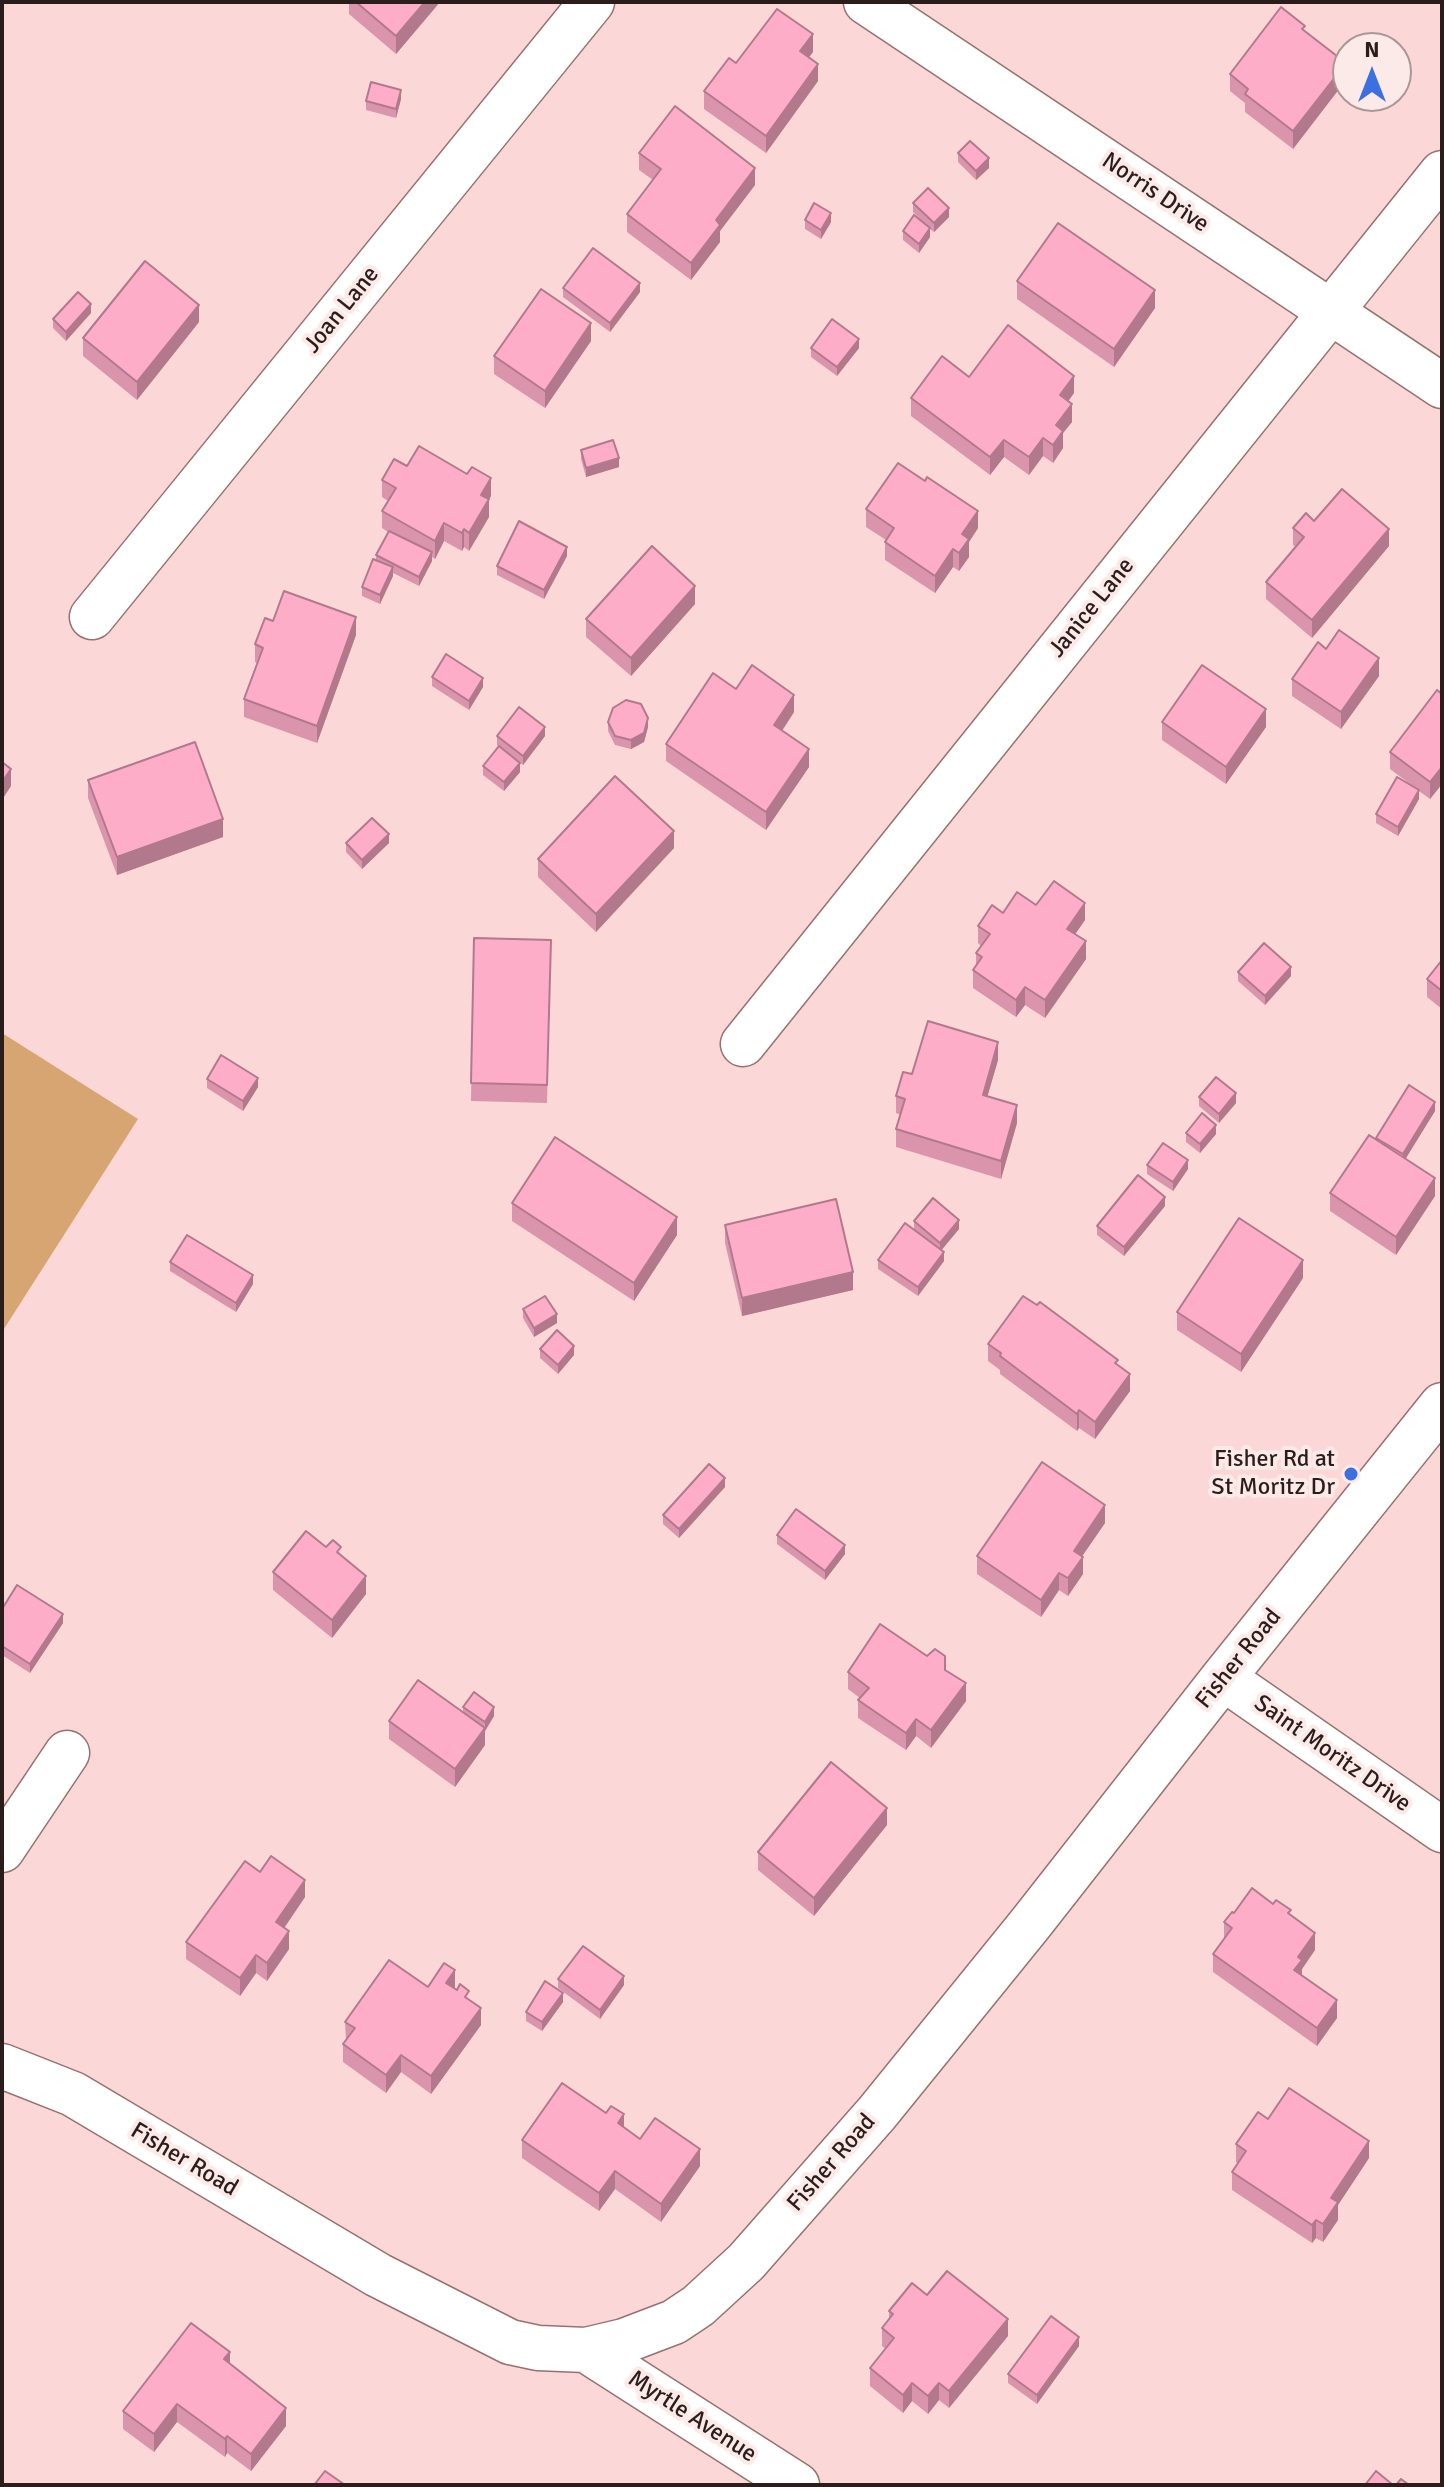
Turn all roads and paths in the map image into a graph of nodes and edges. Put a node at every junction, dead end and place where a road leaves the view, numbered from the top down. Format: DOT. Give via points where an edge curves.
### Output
graph roads {
  1 [pos="592,2"];
  2 [pos="866,2"];
  3 [pos="1442,173"];
  4 [pos="1330,311"];
  5 [pos="1442,386"];
  6 [pos="92,617"];
  7 [pos="743,1044"];
  8 [pos="1442,1405"];
  9 [pos="1223,1678"];
  10 [pos="67,1753"];
  11 [pos="1442,1830"];
  12 [pos="2,1850"];
  13 [pos="2,2066"];
  14 [pos="586,2350"];
  15 [pos="797,2485"];
  1 -- 6 [label="street, Joan Lane"];
  2 -- 4 [label="street, Norris Drive"];
  3 -- 4 [label="street, Janice Lane"];
  4 -- 5 [label="street, Norris Drive"];
  4 -- 7 [label="street, Janice Lane"];
  8 -- 9 [label="street, Fisher Road"];
  9 -- 11 [label="street, Saint Moritz Drive"];
  9 -- 14 [label="street, Fisher Road" via="877,2113 746,2262 674,2322"];
  10 -- 12 [label="street"];
  13 -- 14 [label="street, Fisher Road" via="73,2094 378,2275 485,2331 538,2348"];
  14 -- 15 [label="street, Myrtle Avenue"];
}
